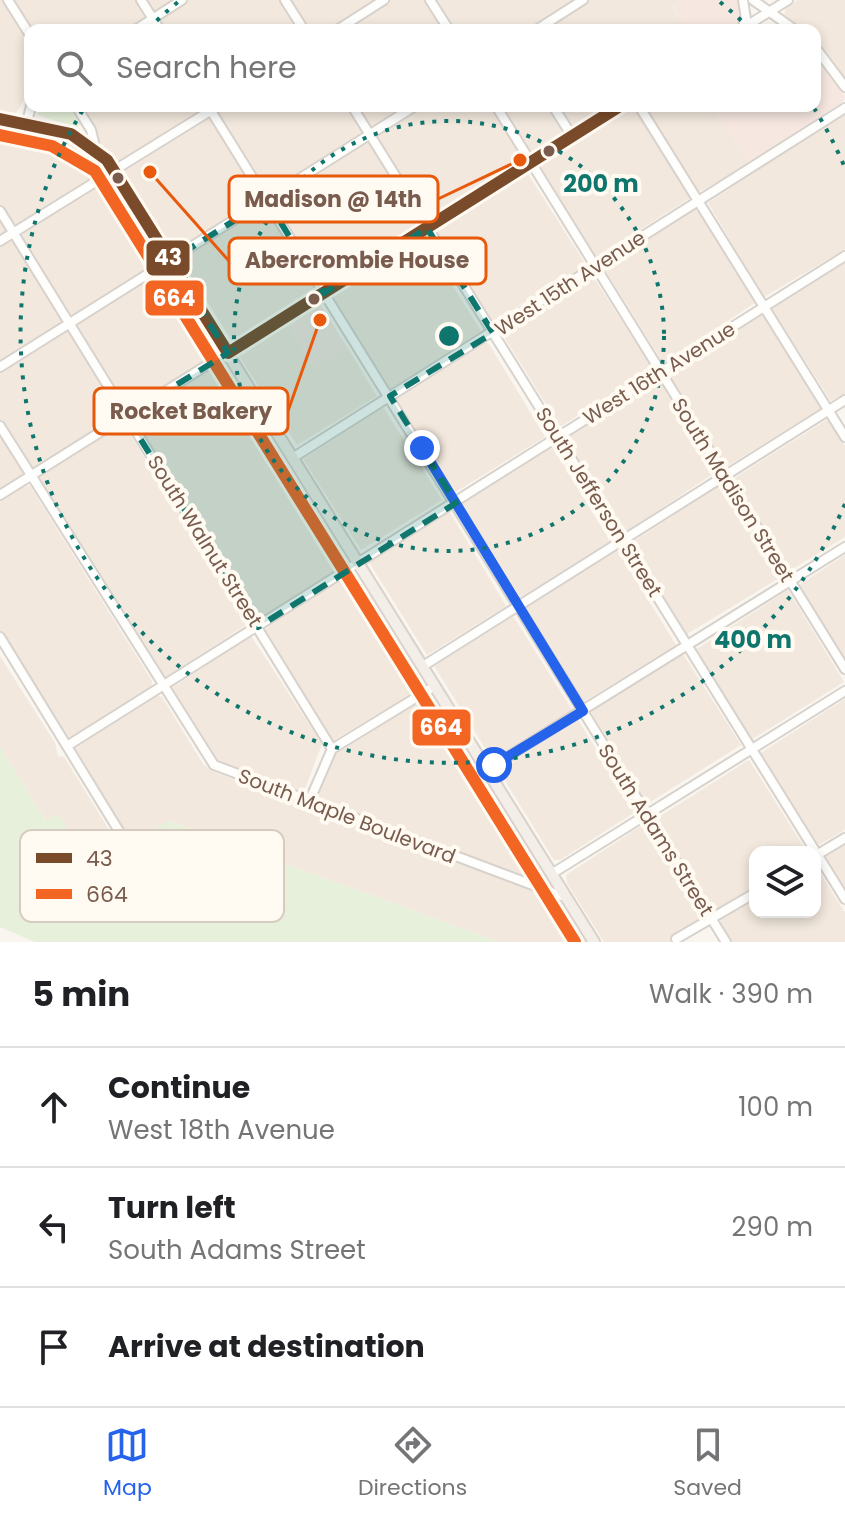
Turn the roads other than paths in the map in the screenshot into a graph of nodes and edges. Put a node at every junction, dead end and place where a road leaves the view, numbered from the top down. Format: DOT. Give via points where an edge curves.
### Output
graph roads {
  1 [pos="8,0"];
  2 [pos="141,0"];
  3 [pos="182,0"];
  4 [pos="285,0"];
  5 [pos="384,0"];
  6 [pos="430,0"];
  7 [pos="583,0"];
  8 [pos="743,0"];
  9 [pos="753,0"];
  10 [pos="788,0"];
  11 [pos="768,13"];
  12 [pos="153,18"];
  13 [pos="144,24"];
  14 [pos="156,24"];
  15 [pos="300,24"];
  16 [pos="346,24"];
  17 [pos="445,24"];
  18 [pos="545,24"];
  19 [pos="744,24"];
  20 [pos="751,24"];
  21 [pos="785,24"];
  22 [pos="24,25"];
  23 [pos="821,55"];
  24 [pos="845,87"];
  25 [pos="845,108"];
  26 [pos="30,112"];
  27 [pos="80,112"];
  28 [pos="206,112"];
  29 [pos="214,112"];
  30 [pos="356,112"];
  31 [pos="405,112"];
  32 [pos="500,112"];
  33 [pos="557,112"];
  34 [pos="610,112"];
  35 [pos="643,112"];
  36 [pos="0,119"];
  37 [pos="27,122"];
  38 [pos="370,134"];
  39 [pos="572,136"];
  40 [pos="96,151"];
  41 [pos="531,161"];
  42 [pos="114,172"];
  43 [pos="267,200"];
  44 [pos="700,201"];
  45 [pos="0,211"];
  46 [pos="427,228"];
  47 [pos="13,233"];
  48 [pos="0,241"];
  49 [pos="845,256"];
  50 [pos="170,261"];
  51 [pos="595,266"];
  52 [pos="324,293"];
  53 [pos="765,306"];
  54 [pos="69,324"];
  55 [pos="493,333"];
  56 [pos="228,353"];
  57 [pos="0,367"];
  58 [pos="661,373"];
  59 [pos="389,396"];
  60 [pos="845,400"];
  61 [pos="829,411"];
  62 [pos="126,416"];
  63 [pos="0,426"];
  64 [pos="559,437"];
  65 [pos="845,437"];
  66 [pos="294,457"];
  67 [pos="725,475"];
  68 [pos="31,476"];
  69 [pos="0,495"];
  70 [pos="456,503"];
  71 [pos="623,540"];
  72 [pos="845,547"];
  73 [pos="359,563"];
  74 [pos="790,581"];
  75 [pos="519,607"];
  76 [pos="258,627"];
  77 [pos="0,637"];
  78 [pos="688,645"];
  79 [pos="3,648"];
  80 [pos="423,666"];
  81 [pos="845,669"];
  82 [pos="435,686"];
  83 [pos="164,687"];
  84 [pos="845,691"];
  85 [pos="583,711"];
  86 [pos="67,746"];
  87 [pos="332,749"];
  88 [pos="752,749"];
  89 [pos="488,769"];
  90 [pos="309,802"];
  91 [pos="648,815"];
  92 [pos="118,830"];
  93 [pos="845,838"];
  94 [pos="810,846"];
  95 [pos="821,853"];
  96 [pos="821,863"];
  97 [pos="553,873"];
  98 [pos="749,897"];
  99 [pos="567,898"];
  100 [pos="845,899"];
  101 [pos="712,919"];
  102 [pos="676,939"];
  103 [pos="594,942"];
  104 [pos="726,942"];
  1 -- 22 [label="street"];
  2 -- 12 [label="street"];
  3 -- 12 [label="street"];
  4 -- 15 [label="street"];
  5 -- 16 [label="street"];
  6 -- 17 [label="street"];
  7 -- 18 [label="street"];
  8 -- 19 [label="street"];
  9 -- 11 [label="street"];
  10 -- 11 [label="street"];
  11 -- 20 [label="street"];
  11 -- 21 [label="street"];
  12 -- 13 [label="street"];
  12 -- 14 [label="street"];
  23 -- 24 [label="street"];
  25 -- 44 [label="street, West 15th Avenue"];
  26 -- 37 [label="street"];
  27 -- 40 [label="street"];
  28 -- 42 [label="street"];
  29 -- 43 [label="street, South Adams Street"];
  30 -- 38 [label="street, South Jefferson Street"];
  31 -- 38 [label="street"];
  32 -- 41 [label="street, South Madison Street"];
  33 -- 39 [label="street"];
  34 -- 39 [label="street"];
  35 -- 44 [label="street"];
  36 -- 37 [label="main road"];
  37 -- 40 [label="main road" via="71,134"];
  38 -- 43 [label="street"];
  38 -- 46 [label="street, South Jefferson Street"];
  39 -- 41 [label="street"];
  40 -- 42 [label="main road"];
  41 -- 46 [label="street"];
  41 -- 51 [label="street, South Madison Street"];
  42 -- 47 [label="street"];
  42 -- 50 [label="main road"];
  43 -- 50 [label="street"];
  43 -- 52 [label="street, South Adams Street"];
  44 -- 51 [label="street, West 15th Avenue"];
  44 -- 53 [label="street"];
  45 -- 47 [label="street, South Walnut Street"];
  46 -- 52 [label="street"];
  46 -- 55 [label="street, South Jefferson Street"];
  47 -- 48 [label="street"];
  47 -- 54 [label="street, South Walnut Street"];
  49 -- 53 [label="street, West 16th Avenue"];
  50 -- 54 [label="street"];
  50 -- 56 [label="main road"];
  51 -- 55 [label="street, West 15th Avenue"];
  51 -- 58 [label="street, South Madison Street"];
  52 -- 56 [label="street"];
  52 -- 59 [label="street, South Adams Street"];
  53 -- 58 [label="street, West 16th Avenue"];
  53 -- 61 [label="street"];
  54 -- 57 [label="street"];
  54 -- 62 [label="street, South Walnut Street"];
  55 -- 59 [label="street, West 15th Avenue"];
  55 -- 64 [label="street, South Jefferson Street"];
  56 -- 62 [label="street"];
  56 -- 66 [label="main road"];
  58 -- 64 [label="street, West 16th Avenue"];
  58 -- 67 [label="street, South Madison Street"];
  59 -- 66 [label="street, West 15th Avenue"];
  59 -- 70 [label="street, South Adams Street"];
  60 -- 61 [label="street"];
  61 -- 65 [label="street"];
  61 -- 67 [label="street"];
  62 -- 68 [label="street"];
  62 -- 76 [label="street, South Walnut Street"];
  63 -- 68 [label="street, South Maple Boulevard"];
  64 -- 70 [label="street, West 16th Avenue"];
  64 -- 71 [label="street, South Jefferson Street"];
  66 -- 73 [label="main road"];
  67 -- 71 [label="street"];
  67 -- 74 [label="street, South Madison Street"];
  68 -- 69 [label="street"];
  68 -- 83 [label="street, South Maple Boulevard"];
  70 -- 73 [label="street, West 16th Avenue"];
  70 -- 75 [label="street, South Adams Street"];
  71 -- 75 [label="street"];
  71 -- 78 [label="street, South Jefferson Street"];
  72 -- 74 [label="street"];
  73 -- 76 [label="street, West 16th Avenue"];
  73 -- 80 [label="main road"];
  74 -- 78 [label="street"];
  74 -- 81 [label="street, South Madison Street"];
  75 -- 80 [label="street"];
  75 -- 85 [label="street, South Adams Street"];
  76 -- 83 [label="street, West 16th Avenue"];
  76 -- 87 [label="street, South Walnut Street"];
  77 -- 79 [label="street"];
  78 -- 85 [label="street"];
  78 -- 88 [label="street, South Jefferson Street"];
  79 -- 86 [label="street"];
  80 -- 82 [label="main road"];
  82 -- 87 [label="street"];
  82 -- 89 [label="main road"];
  83 -- 86 [label="street, West 16th Avenue"];
  83 -- 90 [label="street, South Maple Boulevard" via="214,765"];
  84 -- 88 [label="street"];
  85 -- 89 [label="street"];
  85 -- 91 [label="street, South Adams Street"];
  86 -- 92 [label="street"];
  87 -- 90 [label="street"];
  88 -- 91 [label="street"];
  88 -- 94 [label="street, South Jefferson Street"];
  89 -- 97 [label="main road"];
  90 -- 99 [label="street, South Maple Boulevard"];
  91 -- 97 [label="street"];
  91 -- 101 [label="street, South Adams Street"];
  93 -- 95 [label="street"];
  96 -- 100 [label="street, South Jefferson Street"];
  97 -- 99 [label="main road"];
  98 -- 101 [label="street"];
  99 -- 103 [label="main road"];
  101 -- 102 [label="street"];
  101 -- 104 [label="street, South Adams Street"];
}
